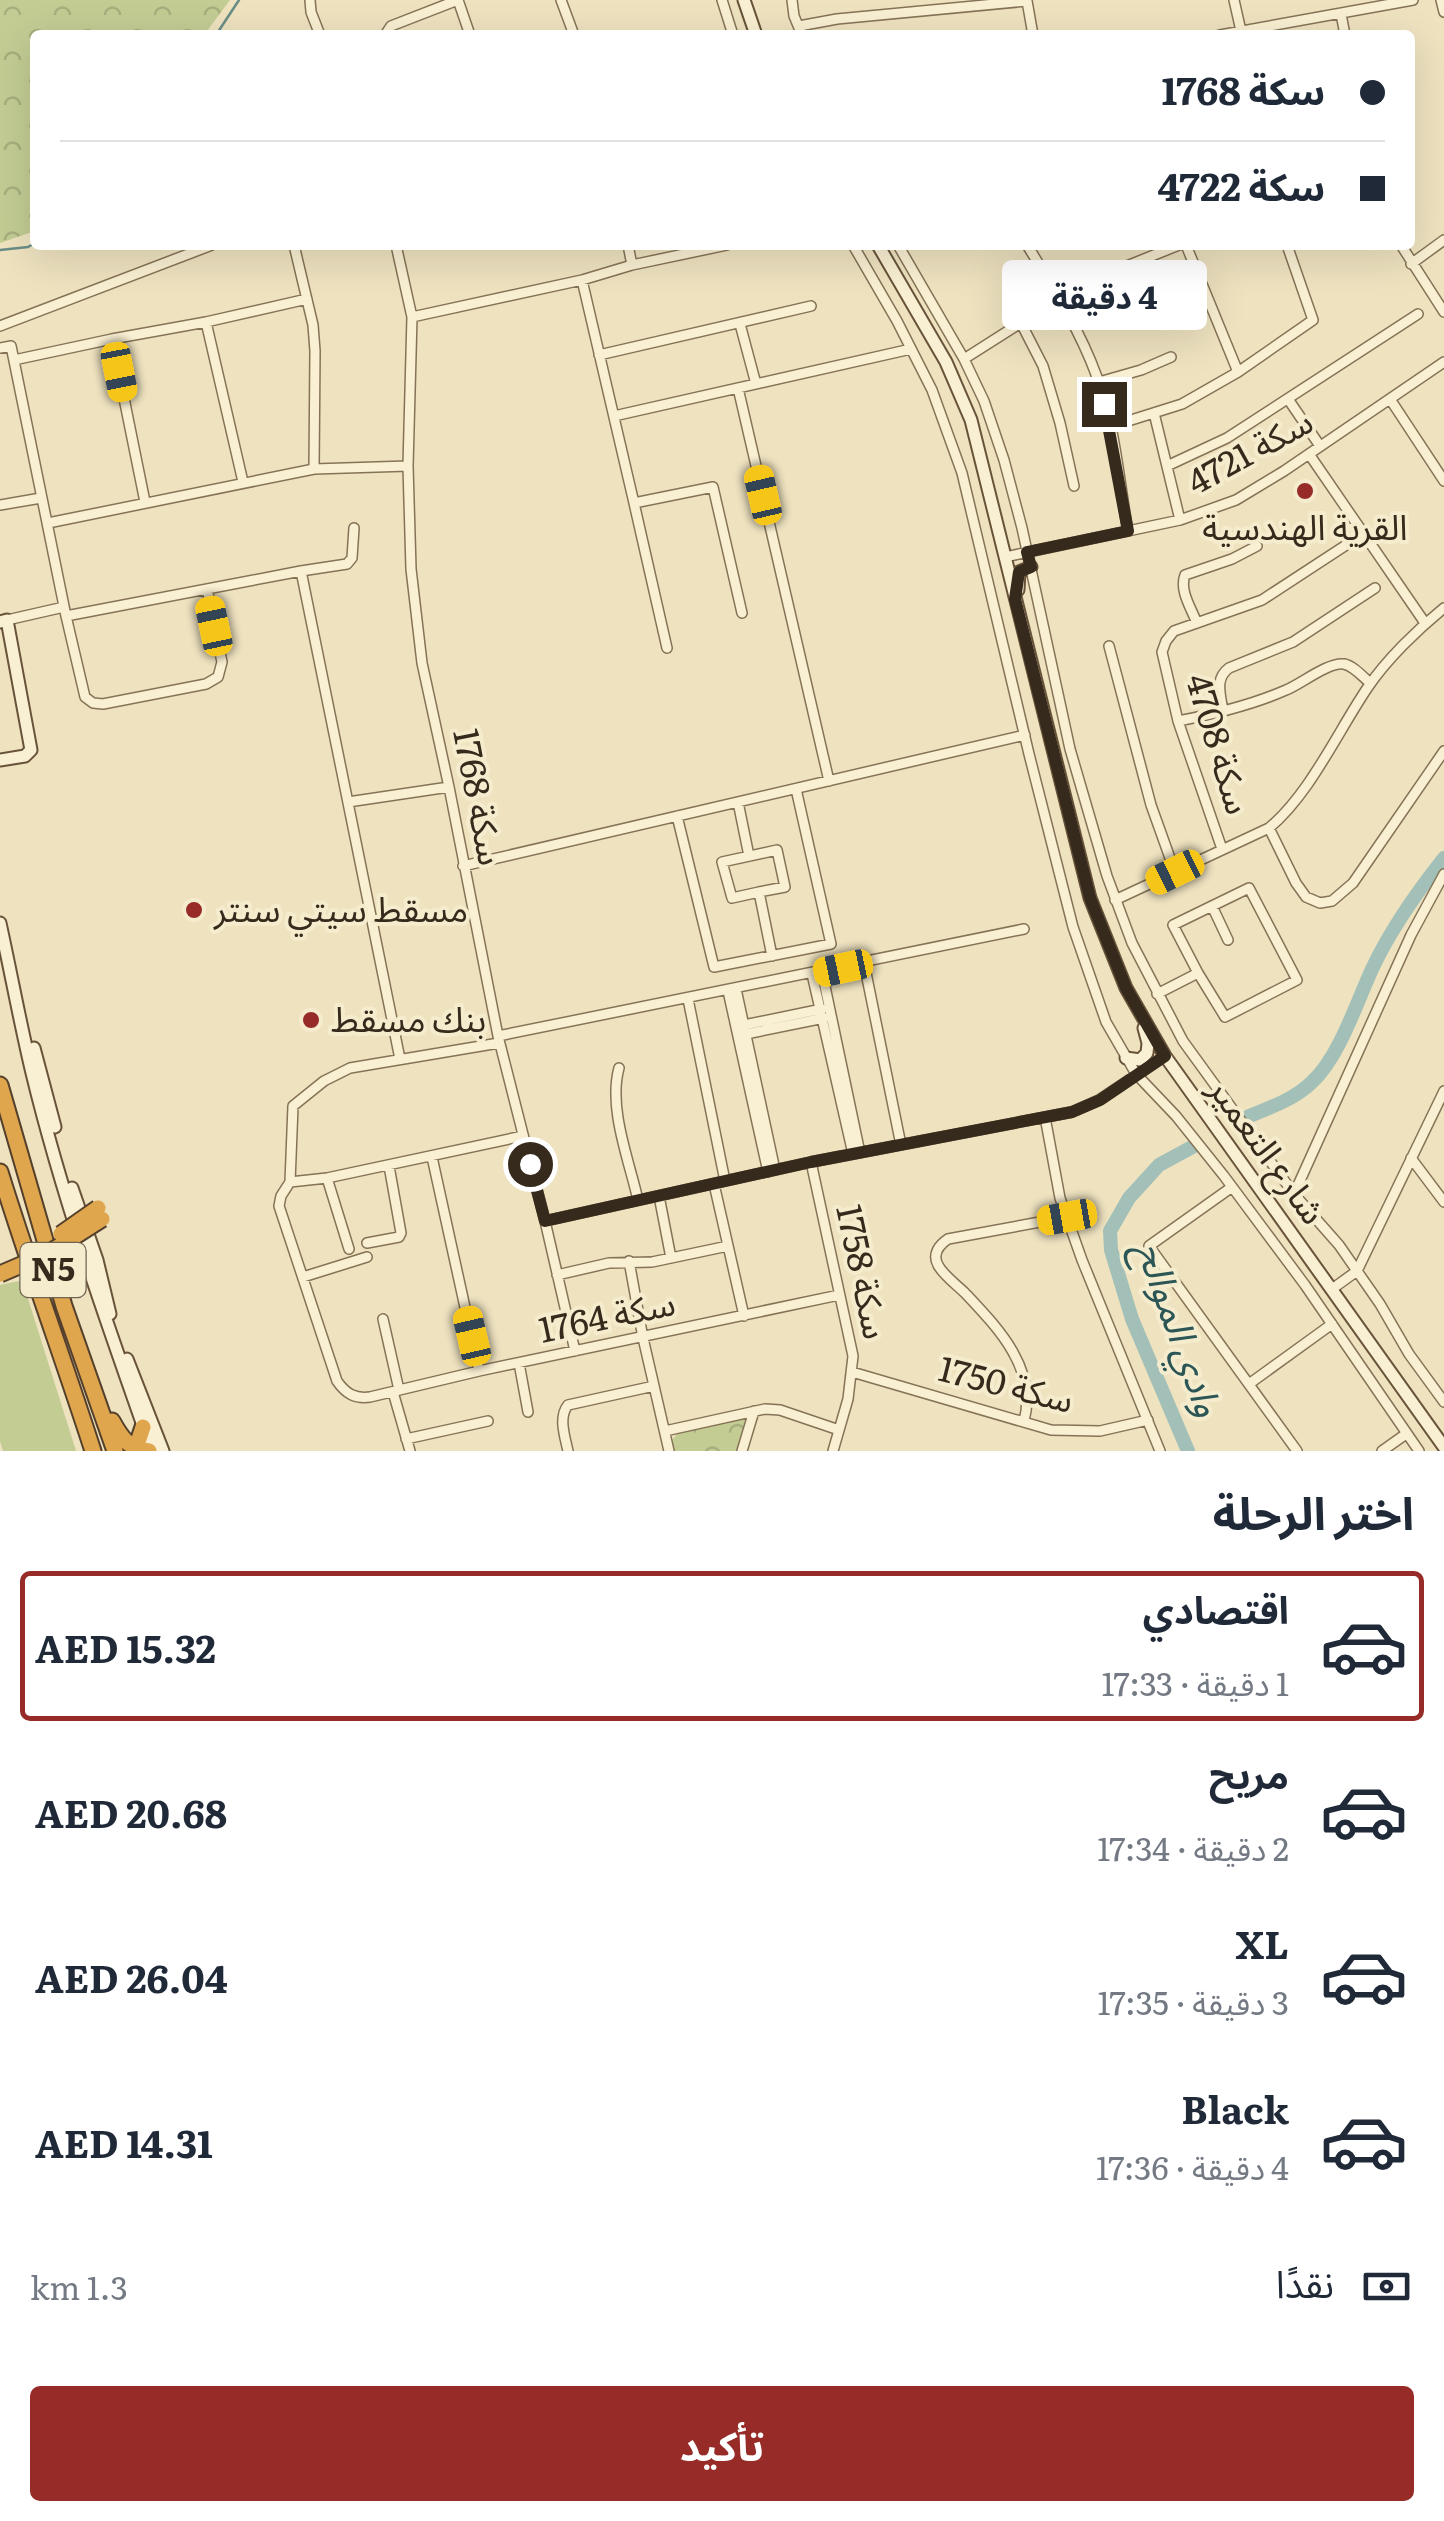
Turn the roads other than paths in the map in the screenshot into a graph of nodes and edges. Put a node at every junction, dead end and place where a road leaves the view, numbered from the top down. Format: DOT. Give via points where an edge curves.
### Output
graph roads {
  1 [pos="310,0"];
  2 [pos="576,0"];
  3 [pos="722,0"];
  4 [pos="744,0"];
  5 [pos="792,0"];
  6 [pos="1234,0"];
  7 [pos="1412,0"];
  8 [pos="1441,0"];
  9 [pos="562,2"];
  10 [pos="1444,12"];
  11 [pos="1340,14"];
  12 [pos="318,30"];
  13 [pos="387,30"];
  14 [pos="468,30"];
  15 [pos="572,30"];
  16 [pos="732,30"];
  17 [pos="754,30"];
  18 [pos="800,30"];
  19 [pos="1032,30"];
  20 [pos="1240,30"];
  21 [pos="1246,30"];
  22 [pos="1344,30"];
  23 [pos="1444,240"];
  24 [pos="199,250"];
  25 [pos="295,250"];
  26 [pos="397,250"];
  27 [pos="629,250"];
  28 [pos="702,250"];
  29 [pos="856,250"];
  30 [pos="881,250"];
  31 [pos="901,250"];
  32 [pos="1030,250"];
  33 [pos="1171,250"];
  34 [pos="1185,250"];
  35 [pos="1289,250"];
  36 [pos="1404,250"];
  37 [pos="632,264"];
  38 [pos="1411,264"];
  39 [pos="582,280"];
  40 [pos="1058,296"];
  41 [pos="307,299"];
  42 [pos="811,306"];
  43 [pos="1444,312"];
  44 [pos="1418,314"];
  45 [pos="412,317"];
  46 [pos="206,322"];
  47 [pos="1021,323"];
  48 [pos="740,324"];
  49 [pos="0,326"];
  50 [pos="112,339"];
  51 [pos="0,348"];
  52 [pos="911,349"];
  53 [pos="600,355"];
  54 [pos="1171,356"];
  55 [pos="964,359"];
  56 [pos="14,360"];
  57 [pos="1444,362"];
  58 [pos="1238,372"];
  59 [pos="1099,382"];
  60 [pos="756,384"];
  61 [pos="738,388"];
  62 [pos="1288,399"];
  63 [pos="1390,399"];
  64 [pos="1154,413"];
  65 [pos="614,416"];
  66 [pos="1109,427"];
  67 [pos="1320,446"];
  68 [pos="1309,454"];
  69 [pos="408,466"];
  70 [pos="1167,466"];
  71 [pos="314,469"];
  72 [pos="1444,481"];
  73 [pos="243,482"];
  74 [pos="1074,486"];
  75 [pos="42,498"];
  76 [pos="145,502"];
  77 [pos="634,503"];
  78 [pos="0,505"];
  79 [pos="1180,520"];
  80 [pos="48,523"];
  81 [pos="354,528"];
  82 [pos="1128,531"];
  83 [pos="1362,534"];
  84 [pos="1256,546"];
  85 [pos="1027,552"];
  86 [pos="1005,556"];
  87 [pos="1031,567"];
  88 [pos="301,572"];
  89 [pos="1375,588"];
  90 [pos="206,590"];
  91 [pos="1015,599"];
  92 [pos="1444,608"];
  93 [pos="65,611"];
  94 [pos="742,613"];
  95 [pos="4,621"];
  96 [pos="1197,623"];
  97 [pos="1424,623"];
  98 [pos="1109,646"];
  99 [pos="666,648"];
  100 [pos="1370,683"];
  101 [pos="1223,712"];
  102 [pos="1178,721"];
  103 [pos="1024,736"];
  104 [pos="1444,751"];
  105 [pos="0,760"];
  106 [pos="829,781"];
  107 [pos="449,786"];
  108 [pos="796,789"];
  109 [pos="348,802"];
  110 [pos="738,802"];
  111 [pos="677,816"];
  112 [pos="1270,828"];
  113 [pos="1222,850"];
  114 [pos="749,856"];
  115 [pos="463,866"];
  116 [pos="1175,872"];
  117 [pos="1444,874"];
  118 [pos="759,892"];
  119 [pos="1115,900"];
  120 [pos="1212,906"];
  121 [pos="0,923"];
  122 [pos="1024,928"];
  123 [pos="1228,940"];
  124 [pos="772,956"];
  125 [pos="9,963"];
  126 [pos="864,963"];
  127 [pos="817,973"];
  128 [pos="1198,973"];
  129 [pos="732,990"];
  130 [pos="1157,994"];
  131 [pos="688,999"];
  132 [pos="826,1013"];
  133 [pos="1142,1014"];
  134 [pos="741,1030"];
  135 [pos="498,1040"];
  136 [pos="1165,1056"];
  137 [pos="1126,1058"];
  138 [pos="400,1059"];
  139 [pos="619,1068"];
  140 [pos="1136,1074"];
  141 [pos="0,1085"];
  142 [pos="1444,1091"];
  143 [pos="1045,1116"];
  144 [pos="523,1136"];
  145 [pos="902,1145"];
  146 [pos="856,1154"];
  147 [pos="432,1157"];
  148 [pos="1412,1158"];
  149 [pos="811,1162"];
  150 [pos="389,1166"];
  151 [pos="771,1171"];
  152 [pos="0,1172"];
  153 [pos="327,1178"];
  154 [pos="290,1182"];
  155 [pos="719,1182"];
  156 [pos="1232,1187"];
  157 [pos="1294,1194"];
  158 [pos="659,1196"];
  159 [pos="638,1200"];
  160 [pos="1444,1202"];
  161 [pos="1067,1217"];
  162 [pos="545,1221"];
  163 [pos="367,1243"];
  164 [pos="728,1246"];
  165 [pos="349,1249"];
  166 [pos="368,1257"];
  167 [pos="671,1258"];
  168 [pos="629,1261"];
  169 [pos="0,1265"];
  170 [pos="1357,1271"];
  171 [pos="0,1274"];
  172 [pos="557,1274"];
  173 [pos="303,1277"];
  174 [pos="1332,1289"];
  175 [pos="840,1295"];
  176 [pos="744,1316"];
  177 [pos="383,1319"];
  178 [pos="1332,1324"];
  179 [pos="643,1338"];
  180 [pos="57,1339"];
  181 [pos="575,1351"];
  182 [pos="519,1363"];
  183 [pos="479,1372"];
  184 [pos="852,1372"];
  185 [pos="1249,1384"];
  186 [pos="654,1386"];
  187 [pos="396,1391"];
  188 [pos="1444,1402"];
  189 [pos="754,1411"];
  190 [pos="528,1412"];
  191 [pos="488,1420"];
  192 [pos="1148,1420"];
  193 [pos="1024,1421"];
  194 [pos="144,1427"];
  195 [pos="839,1430"];
  196 [pos="665,1432"];
  197 [pos="1406,1434"];
  198 [pos="406,1440"];
  199 [pos="119,1446"];
  200 [pos="1444,1447"];
  201 [pos="82,1451"];
  202 [pos="93,1451"];
  203 [pos="150,1451"];
  204 [pos="163,1451"];
  205 [pos="410,1451"];
  206 [pos="568,1451"];
  207 [pos="669,1451"];
  208 [pos="742,1451"];
  209 [pos="833,1451"];
  210 [pos="1160,1451"];
  211 [pos="1297,1451"];
  212 [pos="1382,1451"];
  213 [pos="1419,1451"];
  1 -- 12 [label="street"];
  2 -- 9 [label="street"];
  3 -- 16 [label="street"];
  4 -- 17 [label="main road"];
  5 -- 18 [label="street"];
  6 -- 20 [label="street"];
  7 -- 11 [label="street"];
  8 -- 10 [label="street"];
  9 -- 15 [label="street"];
  11 -- 21 [label="street"];
  11 -- 22 [label="street"];
  13 -- 14 [label="street" via="458,0"];
  18 -- 19 [label="street" via="838,19 1027,1"];
  23 -- 38 [label="street"];
  24 -- 49 [label="street"];
  25 -- 41 [label="street"];
  26 -- 45 [label="street, سكة 1768"];
  27 -- 37 [label="street"];
  28 -- 37 [label="street"];
  29 -- 52 [label="street"];
  30 -- 86 [label="main road, شارع التعمير" via="946,362 971,420"];
  31 -- 55 [label="street"];
  32 -- 40 [label="street"];
  33 -- 40 [label="street"];
  34 -- 58 [label="street"];
  35 -- 58 [label="street" via="1313,320"];
  36 -- 38 [label="street"];
  37 -- 39 [label="street"];
  38 -- 43 [label="street"];
  39 -- 45 [label="street"];
  39 -- 53 [label="street"];
  40 -- 47 [label="street"];
  40 -- 59 [label="street"];
  41 -- 46 [label="street"];
  41 -- 71 [label="street" via="315,351"];
  42 -- 48 [label="street"];
  44 -- 62 [label="street"];
  45 -- 69 [label="street, سكة 1768"];
  46 -- 50 [label="street"];
  46 -- 73 [label="street"];
  47 -- 55 [label="street"];
  47 -- 74 [label="street" via="1044,366"];
  48 -- 53 [label="street"];
  48 -- 60 [label="street"];
  50 -- 56 [label="street"];
  50 -- 76 [label="street"];
  51 -- 56 [label="street" via="11,346"];
  52 -- 60 [label="street"];
  52 -- 103 [label="street" via="962,473"];
  53 -- 65 [label="street"];
  54 -- 59 [label="street"];
  55 -- 85 [label="street" via="1004,460"];
  56 -- 75 [label="street"];
  57 -- 63 [label="street, سكة 4721"];
  58 -- 64 [label="street"];
  59 -- 66 [label="street"];
  60 -- 61 [label="street"];
  61 -- 65 [label="street"];
  61 -- 106 [label="street"];
  62 -- 67 [label="street"];
  62 -- 70 [label="street"];
  63 -- 67 [label="street, سكة 4721"];
  63 -- 72 [label="street"];
  64 -- 66 [label="street"];
  64 -- 70 [label="street"];
  65 -- 77 [label="street"];
  66 -- 82 [label="street"];
  67 -- 68 [label="street, سكة 4721"];
  68 -- 79 [label="street, سكة 4721" via="1236,500"];
  68 -- 83 [label="street"];
  69 -- 71 [label="street"];
  69 -- 107 [label="street, سكة 1768" via="422,663"];
  70 -- 79 [label="street"];
  71 -- 73 [label="street"];
  73 -- 76 [label="street"];
  75 -- 78 [label="street"];
  75 -- 80 [label="street"];
  76 -- 80 [label="street"];
  77 -- 94 [label="street" via="714,487"];
  77 -- 99 [label="street"];
  79 -- 82 [label="street, سكة 4721"];
  80 -- 93 [label="street"];
  81 -- 88 [label="street" via="348,564"];
  82 -- 85 [label="street, سكة 4721"];
  83 -- 96 [label="street, سكة 4708" via="1262,600"];
  83 -- 97 [label="street"];
  84 -- 96 [label="street" via="1186,574 1184,590"];
  85 -- 86 [label="street, سكة 4721"];
  85 -- 87 [label="street"];
  86 -- 91 [label="main road, شارع التعمير"];
  87 -- 91 [label="main road" via="1019,572"];
  87 -- 119 [label="street" via="1070,749"];
  88 -- 90 [label="street"];
  88 -- 109 [label="street"];
  89 -- 101 [label="street" via="1293,642 1222,673"];
  90 -- 93 [label="street"];
  90 -- 93 [label="street" via="222,662 218,677 97,704 85,697"];
  91 -- 133 [label="main road, شارع التعمير" via="1090,898"];
  92 -- 97 [label="street"];
  93 -- 95 [label="street"];
  95 -- 105 [label="main road" via="31,750"];
  96 -- 102 [label="street, سكة 4708" via="1174,630 1162,652"];
  97 -- 100 [label="street"];
  98 -- 116 [label="street"];
  100 -- 101 [label="street" via="1344,664 1331,666"];
  100 -- 112 [label="street"];
  101 -- 102 [label="street"];
  102 -- 113 [label="street, سكة 4708"];
  103 -- 106 [label="street"];
  103 -- 137 [label="street" via="1074,927 1106,1022"];
  104 -- 112 [label="street" via="1354,883 1332,901 1306,897"];
  106 -- 108 [label="street"];
  107 -- 109 [label="street"];
  107 -- 115 [label="street, سكة 1768"];
  108 -- 110 [label="street"];
  108 -- 124 [label="street" via="831,944"];
  109 -- 138 [label="street"];
  110 -- 111 [label="street"];
  110 -- 114 [label="street"];
  111 -- 115 [label="street"];
  111 -- 124 [label="street" via="714,967"];
  112 -- 113 [label="street"];
  113 -- 116 [label="street"];
  114 -- 118 [label="street" via="778,850 784,887"];
  114 -- 118 [label="street" via="722,862 732,898"];
  115 -- 135 [label="street, سكة 1768"];
  116 -- 119 [label="street"];
  117 -- 157 [label="street"];
  118 -- 124 [label="street"];
  119 -- 130 [label="street"];
  120 -- 123 [label="street"];
  120 -- 128 [label="street" via="1173,925"];
  120 -- 128 [label="street" via="1249,888 1297,980 1225,1017"];
  121 -- 125 [label="main road"];
  122 -- 126 [label="street"];
  125 -- 194 [label="main road" via="32,1076 80,1242"];
  125 -- 204 [label="main road" via="108,1308"];
  126 -- 127 [label="street"];
  126 -- 145 [label="street"];
  127 -- 129 [label="street"];
  127 -- 132 [label="street"];
  128 -- 130 [label="street"];
  129 -- 131 [label="street"];
  129 -- 134 [label="street"];
  130 -- 157 [label="street" via="1183,1041"];
  131 -- 135 [label="street"];
  131 -- 155 [label="street"];
  132 -- 134 [label="street"];
  132 -- 146 [label="street"];
  133 -- 136 [label="main road, شارع التعمير"];
  133 -- 137 [label="main road" via="1147,1053 1140,1060"];
  134 -- 151 [label="street"];
  135 -- 138 [label="street"];
  135 -- 144 [label="street, سكة 1768"];
  136 -- 140 [label="street"];
  136 -- 174 [label="main road, شارع التعمير"];
  137 -- 140 [label="street"];
  138 -- 154 [label="street" via="336,1074 293,1106"];
  139 -- 159 [label="street" via="615,1102"];
  140 -- 143 [label="street" via="1083,1108"];
  140 -- 156 [label="street"];
  141 -- 199 [label="highway, N5" via="64,1306"];
  142 -- 148 [label="street"];
  143 -- 145 [label="street"];
  143 -- 161 [label="street"];
  144 -- 147 [label="street"];
  144 -- 162 [label="street, سكة 1768"];
  145 -- 146 [label="street"];
  146 -- 149 [label="street"];
  147 -- 150 [label="street"];
  147 -- 183 [label="street"];
  148 -- 160 [label="street"];
  148 -- 170 [label="street"];
  149 -- 151 [label="street"];
  149 -- 175 [label="street, سكة 1758"];
  150 -- 153 [label="street"];
  150 -- 163 [label="street" via="402,1234"];
  151 -- 155 [label="street"];
  152 -- 180 [label="highway, N5"];
  153 -- 154 [label="street"];
  153 -- 165 [label="street"];
  154 -- 173 [label="street, سكة 1764" via="279,1206"];
  155 -- 158 [label="street"];
  155 -- 164 [label="street"];
  156 -- 178 [label="street"];
  156 -- 185 [label="street" via="1149,1246"];
  157 -- 170 [label="street"];
  158 -- 159 [label="street"];
  158 -- 167 [label="street"];
  159 -- 162 [label="street"];
  161 -- 192 [label="street"];
  161 -- 193 [label="street" via="948,1239 936,1252 938,1266 1016,1355 1027,1386"];
  162 -- 172 [label="street, سكة 1768"];
  164 -- 167 [label="street"];
  164 -- 176 [label="street"];
  166 -- 173 [label="street"];
  167 -- 168 [label="street"];
  168 -- 172 [label="street"];
  168 -- 179 [label="street"];
  169 -- 171 [label="highway, bridge" via="100,1214 48,1254"];
  170 -- 174 [label="street"];
  170 -- 188 [label="street"];
  172 -- 181 [label="street, سكة 1768"];
  173 -- 187 [label="street, سكة 1764" via="342,1389 363,1398"];
  174 -- 200 [label="main road, شارع التعمير"];
  175 -- 176 [label="street, سكة 1764"];
  175 -- 184 [label="street, سكة 1758"];
  176 -- 179 [label="street, سكة 1764"];
  177 -- 187 [label="street"];
  178 -- 185 [label="street"];
  178 -- 197 [label="street"];
  179 -- 181 [label="street, سكة 1764"];
  179 -- 186 [label="street"];
  180 -- 201 [label="highway"];
  180 -- 202 [label="highway, N5"];
  181 -- 182 [label="street, سكة 1764"];
  182 -- 183 [label="street, سكة 1764"];
  182 -- 190 [label="street"];
  183 -- 187 [label="street, سكة 1764"];
  184 -- 193 [label="street, سكة 1750"];
  184 -- 195 [label="street, سكة 1758"];
  185 -- 211 [label="street"];
  186 -- 196 [label="street"];
  186 -- 206 [label="street" via="568,1405 562,1418"];
  187 -- 198 [label="street"];
  189 -- 195 [label="street" via="780,1410"];
  189 -- 196 [label="street"];
  189 -- 208 [label="street"];
  191 -- 198 [label="street"];
  192 -- 193 [label="street, سكة 1750" via="1084,1432"];
  192 -- 210 [label="street"];
  194 -- 199 [label="highway" via="138,1442"];
  194 -- 203 [label="main road"];
  195 -- 209 [label="street, سكة 1758"];
  196 -- 207 [label="street"];
  197 -- 212 [label="street"];
  197 -- 213 [label="street"];
  198 -- 205 [label="street"];
  199 -- 203 [label="highway"];
}
